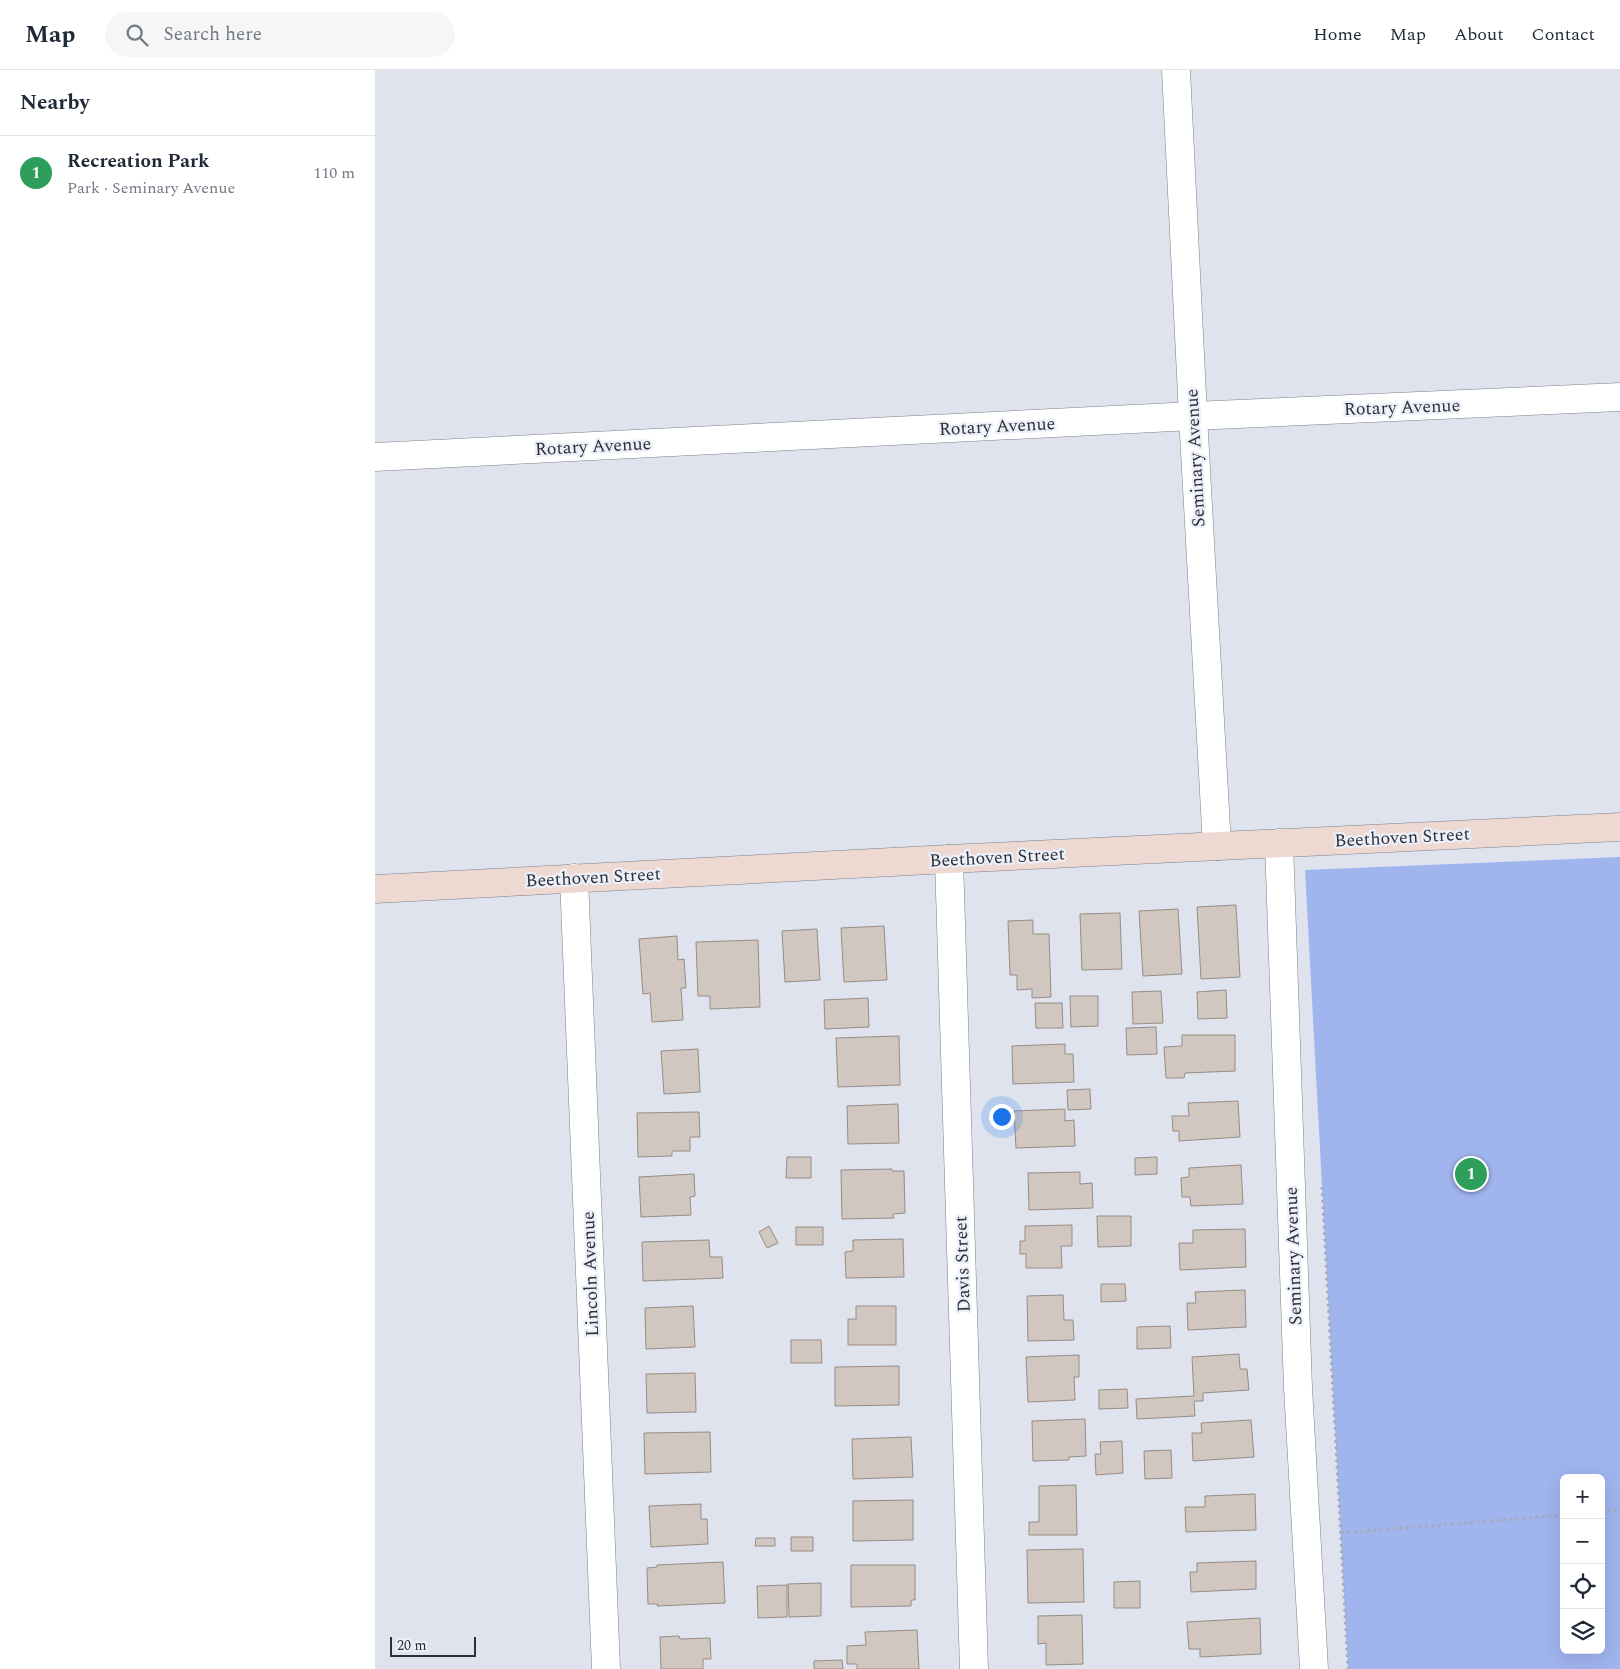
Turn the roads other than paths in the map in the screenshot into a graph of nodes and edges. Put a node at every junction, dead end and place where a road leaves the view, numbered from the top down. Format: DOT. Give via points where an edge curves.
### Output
graph roads {
  1 [pos="1176,70"];
  2 [pos="1620,397"];
  3 [pos="1193,416"];
  4 [pos="375,457"];
  5 [pos="1620,827"];
  6 [pos="1279,843"];
  7 [pos="1217,846"];
  8 [pos="949,859"];
  9 [pos="575,878"];
  10 [pos="375,889"];
  11 [pos="606,1669"];
  12 [pos="975,1669"];
  13 [pos="1314,1669"];
  1 -- 3 [label="street, Seminary Avenue"];
  2 -- 3 [label="street, Rotary Avenue"];
  3 -- 4 [label="street, Rotary Avenue"];
  3 -- 7 [label="street, Seminary Avenue"];
  5 -- 6 [label="street, Beethoven Street"];
  6 -- 7 [label="street, Beethoven Street"];
  6 -- 13 [label="street, Seminary Avenue" via="1298,1388"];
  7 -- 8 [label="street, Beethoven Street"];
  8 -- 9 [label="street, Beethoven Street"];
  8 -- 12 [label="street, Davis Street"];
  9 -- 10 [label="street, Beethoven Street"];
  9 -- 11 [label="street, Lincoln Avenue"];
}
